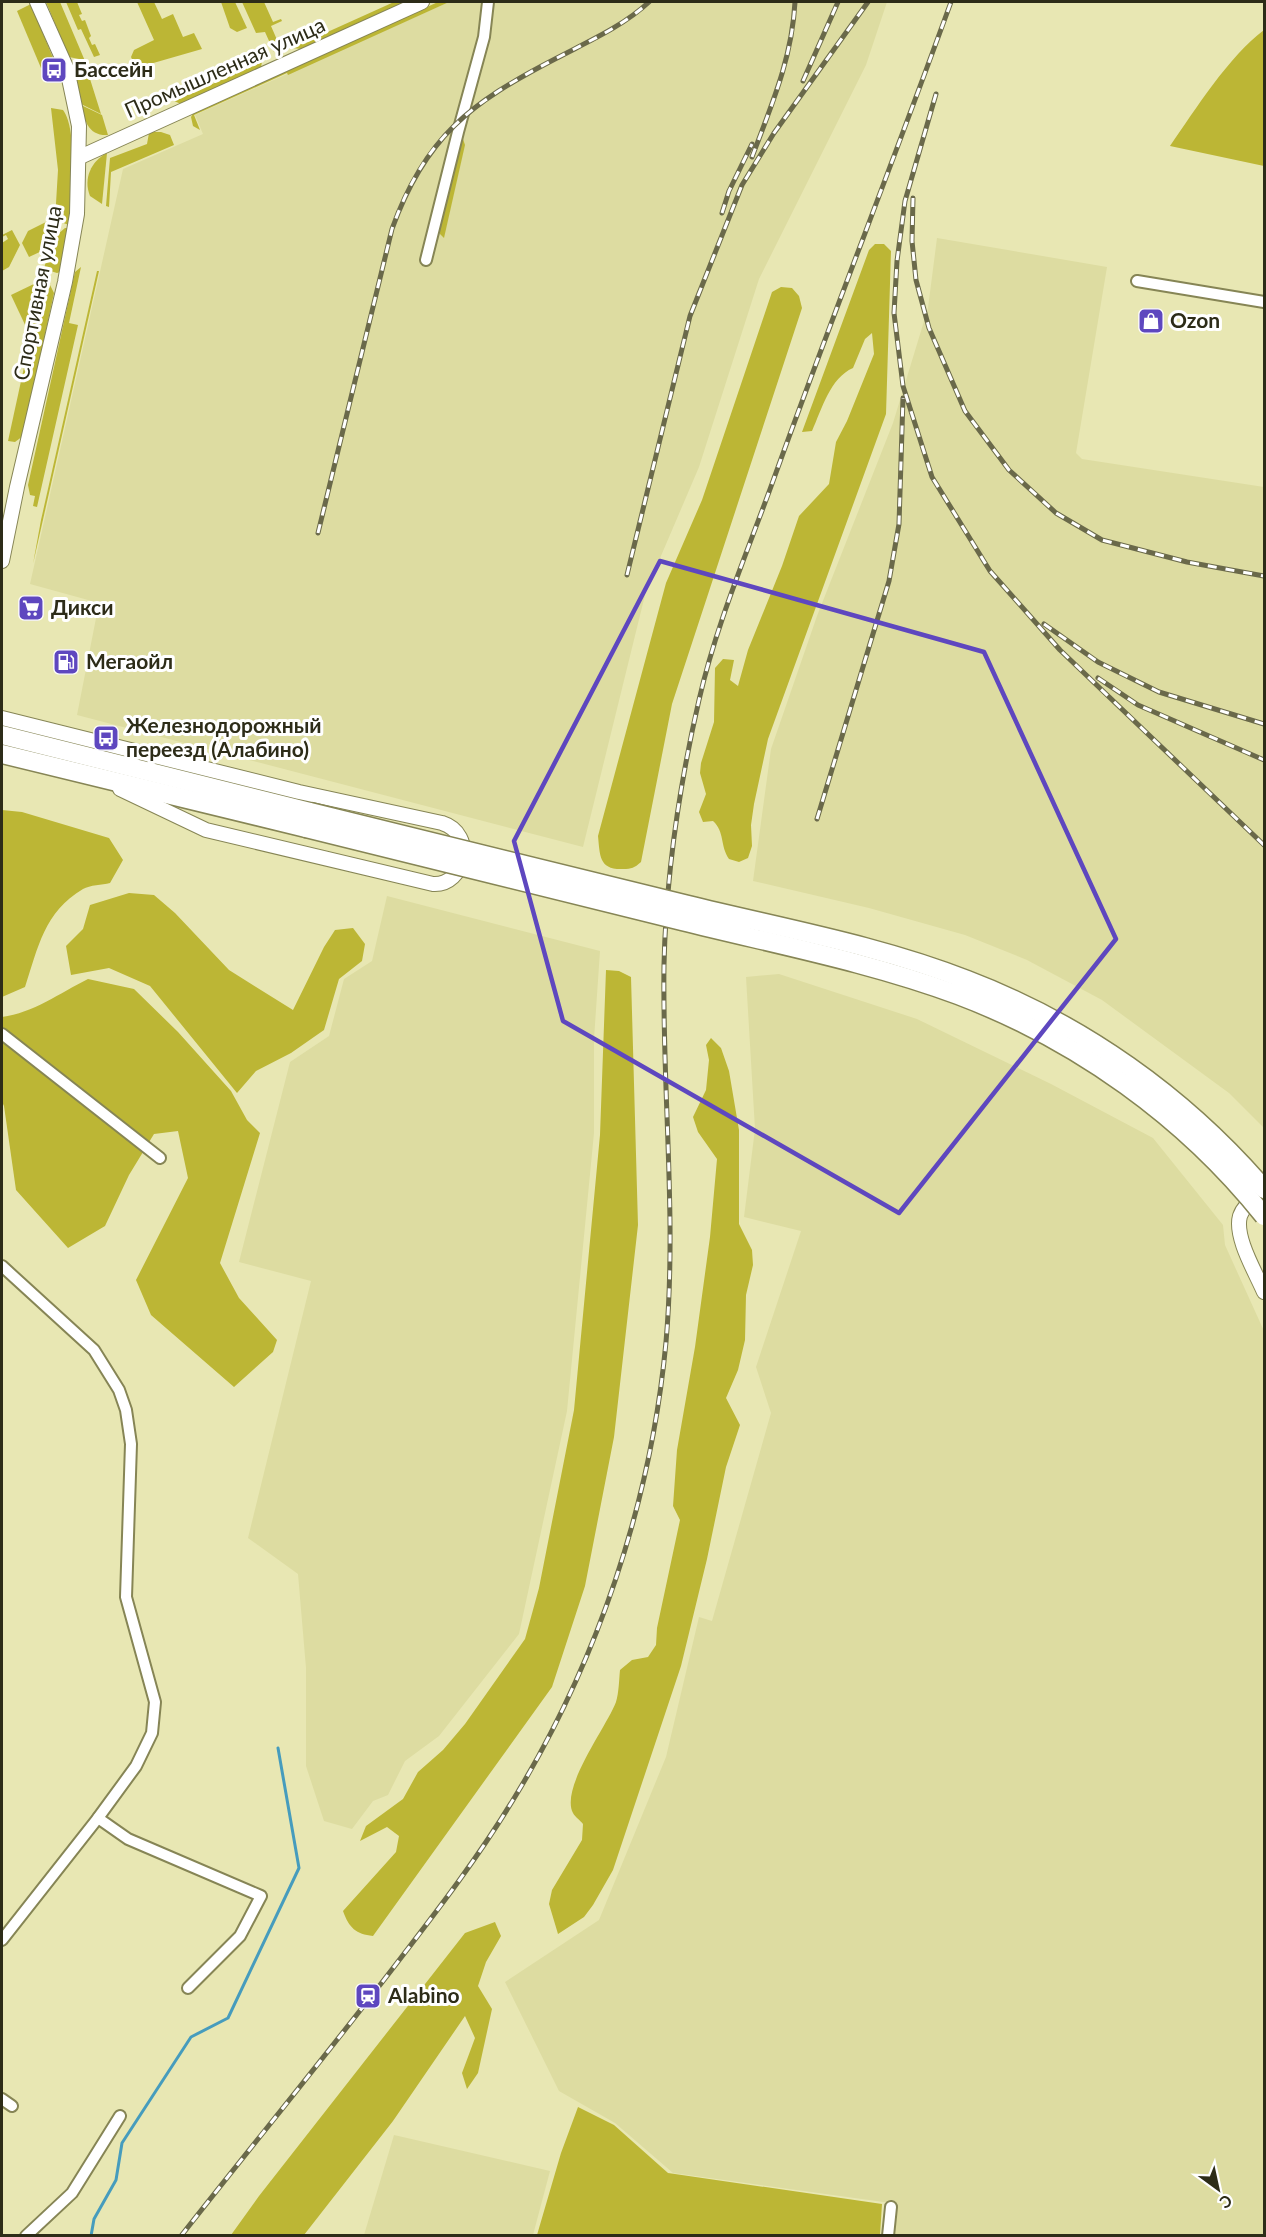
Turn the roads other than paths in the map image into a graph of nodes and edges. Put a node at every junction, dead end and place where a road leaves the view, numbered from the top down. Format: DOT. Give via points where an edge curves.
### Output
graph roads {
  1 [pos="37,2"];
  2 [pos="422,2"];
  3 [pos="489,2"];
  4 [pos="80,157"];
  5 [pos="426,260"];
  6 [pos="1137,281"];
  7 [pos="1264,302"];
  8 [pos="2,561"];
  9 [pos="2,718"];
  10 [pos="2,735"];
  11 [pos="134,751"];
  12 [pos="2,754"];
  13 [pos="58,767"];
  14 [pos="199,784"];
  15 [pos="308,820"];
  16 [pos="2,1034"];
  17 [pos="160,1158"];
  18 [pos="1264,1189"];
  19 [pos="1264,1216"];
  20 [pos="2,1266"];
  21 [pos="1264,1292"];
  22 [pos="98,1818"];
  23 [pos="2,1940"];
  24 [pos="188,1988"];
  25 [pos="2,2099"];
  26 [pos="12,2106"];
  27 [pos="120,2116"];
  28 [pos="891,2207"];
  29 [pos="26,2235"];
  30 [pos="888,2235"];
  1 -- 4 [label="street, Спортивная улица" via="67,69 79,126"];
  2 -- 4 [label="street, Промышленная улица"];
  3 -- 5 [label="street" via="484,37"];
  4 -- 8 [label="street, Спортивная улица" via="77,214 67,272"];
  6 -- 7 [label="street"];
  9 -- 11 [label="street"];
  10 -- 14 [label="highway"];
  11 -- 13 [label="street" via="449,825 462,840 461,864 453,877 433,884 231,837"];
  11 -- 14 [label="street"];
  12 -- 13 [label="highway"];
  13 -- 15 [label="highway"];
  14 -- 15 [label="highway"];
  15 -- 18 [label="highway, bridge" via="859,947 965,979 1046,1015 1120,1060 1198,1121"];
  15 -- 19 [label="highway, bridge" via="918,981 968,999 1070,1048 1136,1093 1213,1159"];
  16 -- 17 [label="street"];
  18 -- 21 [label="street" via="1243,1209 1239,1223 1241,1238"];
  20 -- 22 [label="street" via="94,1350 119,1390 126,1410 131,1444 126,1596 155,1702 152,1733 136,1766"];
  22 -- 23 [label="street"];
  22 -- 24 [label="street" via="128,1839 261,1896 240,1936"];
  25 -- 26 [label="street"];
  27 -- 29 [label="street" via="72,2193"];
  28 -- 30 [label="street"];
}
